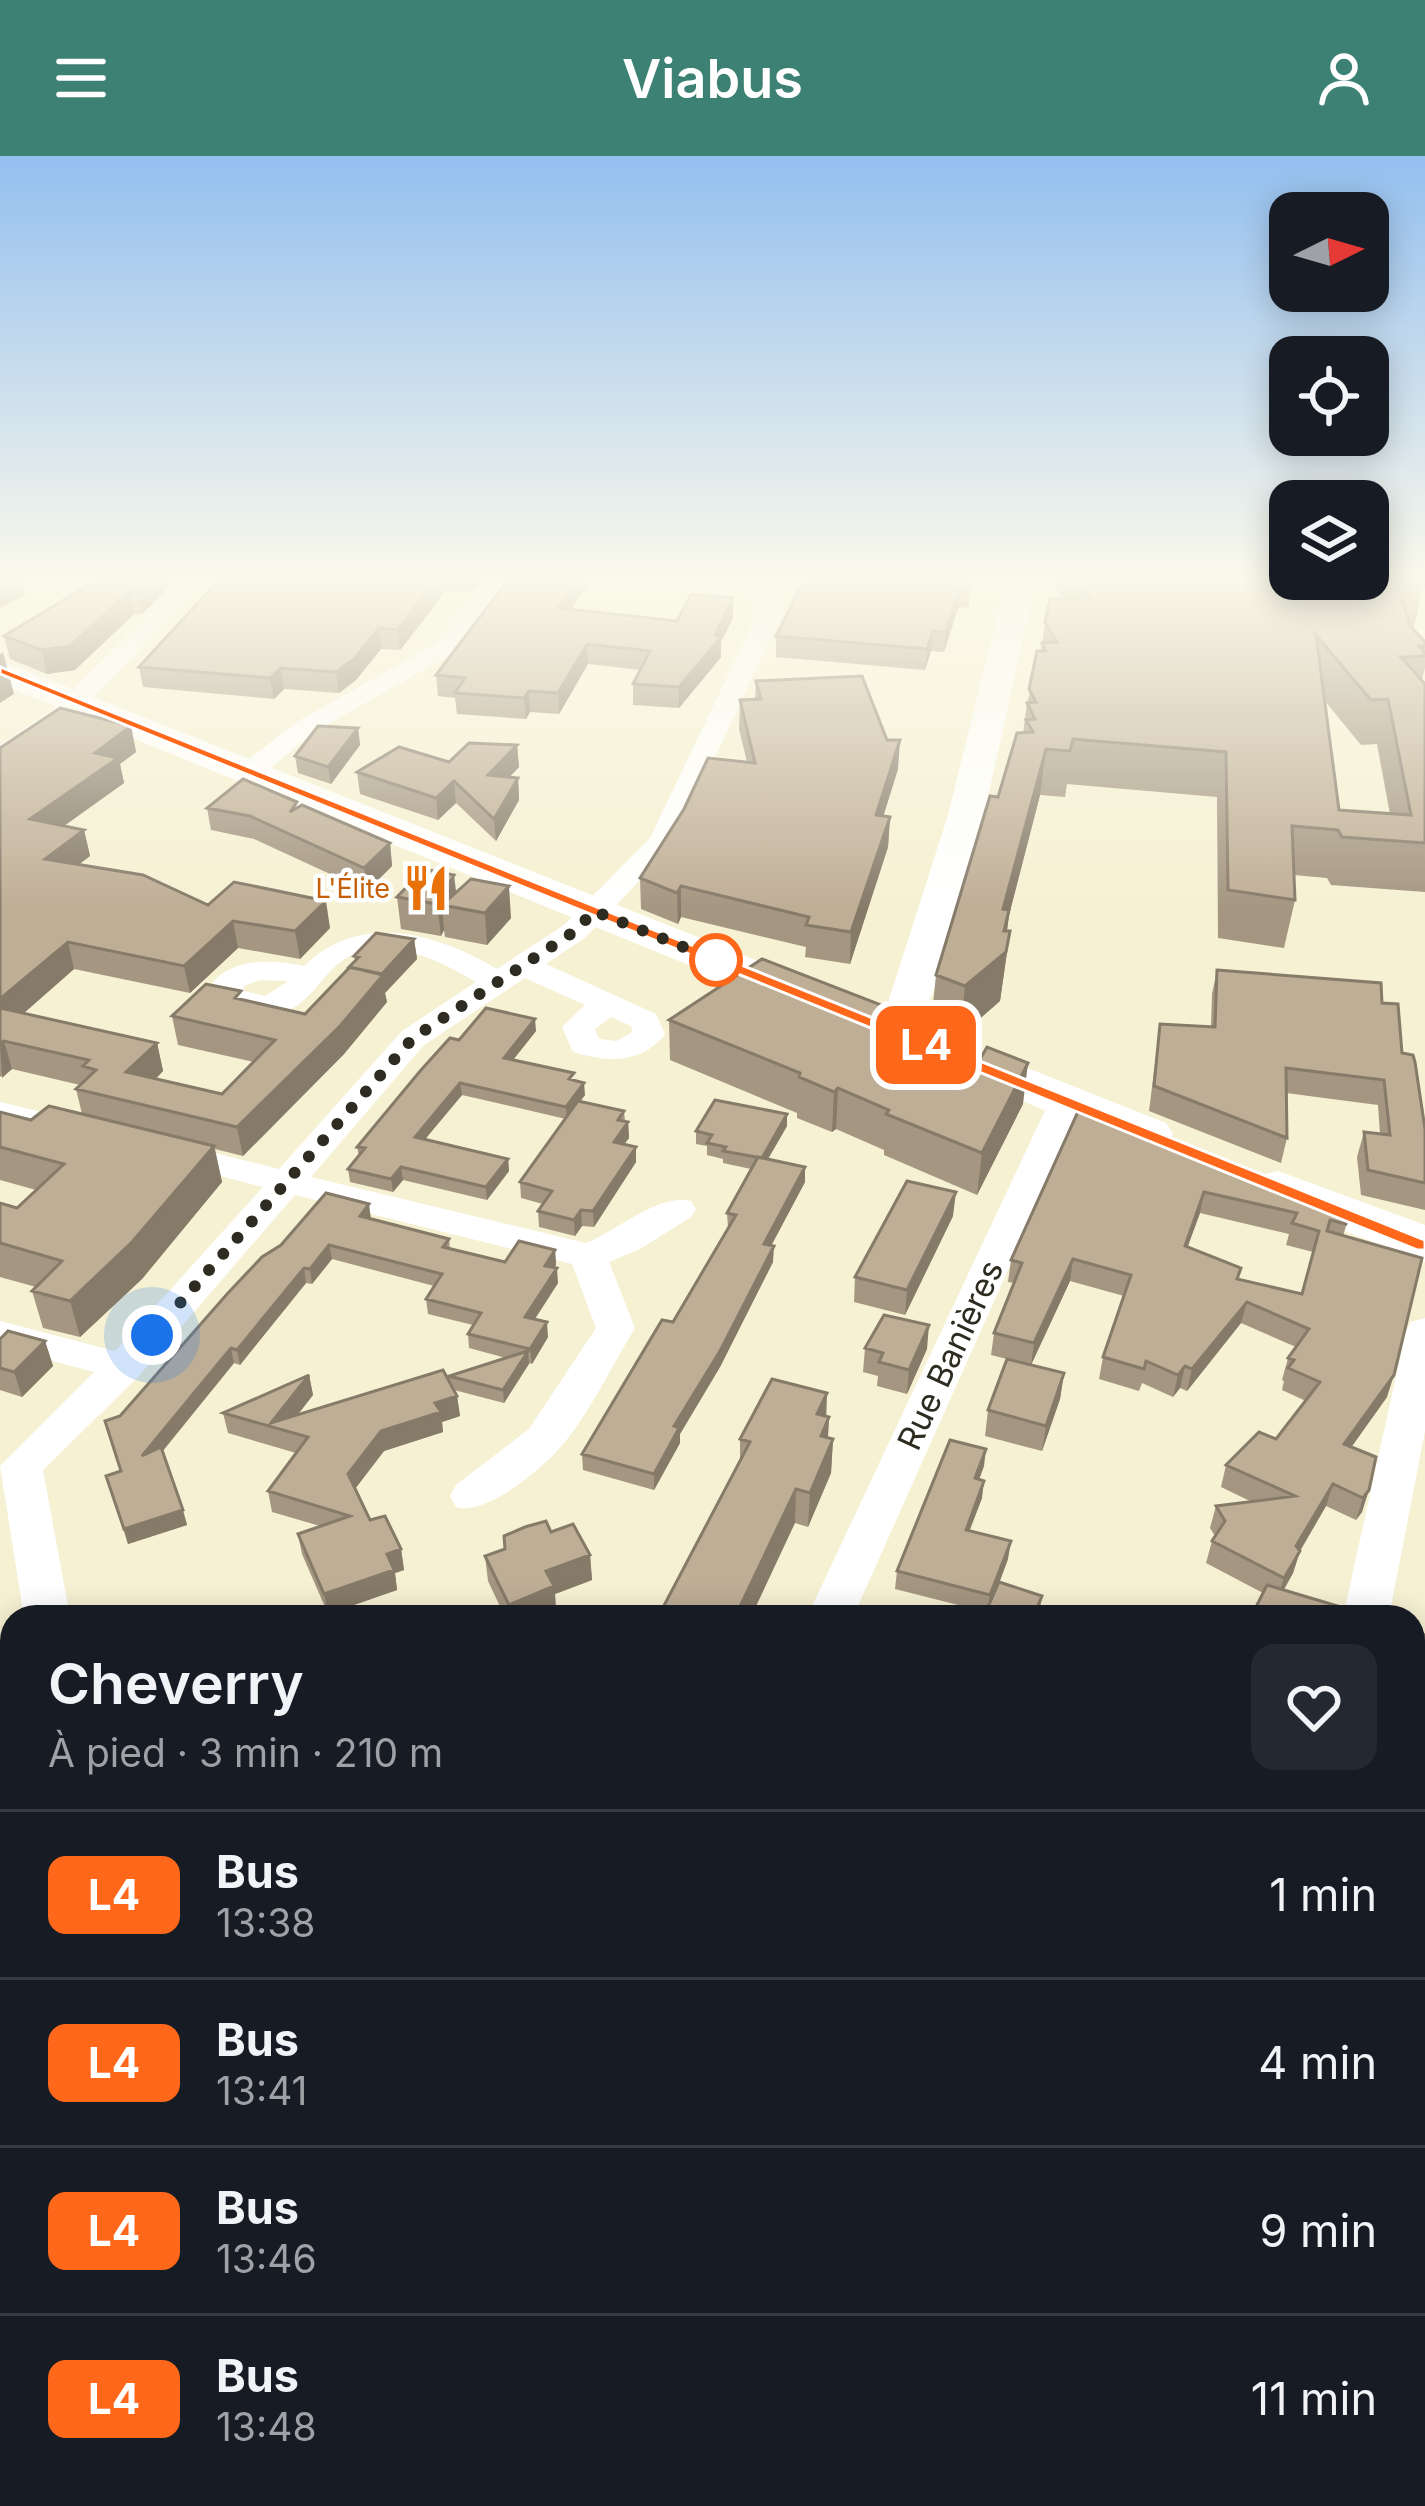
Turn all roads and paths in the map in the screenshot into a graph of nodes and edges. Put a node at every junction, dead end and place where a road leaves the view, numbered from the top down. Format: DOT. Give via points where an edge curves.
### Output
graph roads {
  1 [pos="47,691"];
  2 [pos="69,691"];
  3 [pos="370,691"];
  4 [pos="733,691"];
  5 [pos="995,691"];
  6 [pos="60,696"];
  7 [pos="0,757"];
  8 [pos="249,772"];
  9 [pos="594,911"];
  10 [pos="508,972"];
  11 [pos="313,977"];
  12 [pos="606,1005"];
  13 [pos="885,1029"];
  14 [pos="1066,1102"];
  15 [pos="0,1112"];
  16 [pos="284,1181"];
  17 [pos="678,1208"];
  18 [pos="1425,1245"];
  19 [pos="590,1256"];
  20 [pos="1425,1331"];
  21 [pos="0,1334"];
  22 [pos="124,1367"];
  23 [pos="10,1467"];
  24 [pos="472,1496"];
  25 [pos="43,1605"];
  26 [pos="843,1605"];
  27 [pos="1368,1605"];
  1 -- 6 [label="main road"];
  2 -- 6 [label="street"];
  3 -- 8 [label="street"];
  4 -- 9 [label="street" via="662,842"];
  5 -- 13 [label="street" via="924,954 907,1006"];
  6 -- 7 [label="street"];
  6 -- 8 [label="main road"];
  8 -- 9 [label="main road"];
  9 -- 10 [label="street"];
  9 -- 13 [label="main road"];
  10 -- 11 [label="street" via="386,940 358,941"];
  10 -- 12 [label="street"];
  10 -- 16 [label="street" via="413,1038"];
  13 -- 14 [label="main road"];
  14 -- 18 [label="main road"];
  14 -- 26 [label="street, Rue Banières"];
  15 -- 16 [label="street"];
  16 -- 19 [label="street"];
  16 -- 22 [label="street"];
  17 -- 19 [label="street"];
  19 -- 24 [label="street" via="616,1328 544,1439"];
  20 -- 27 [label="street"];
  21 -- 22 [label="street"];
  22 -- 23 [label="street"];
  23 -- 25 [label="street"];
}
